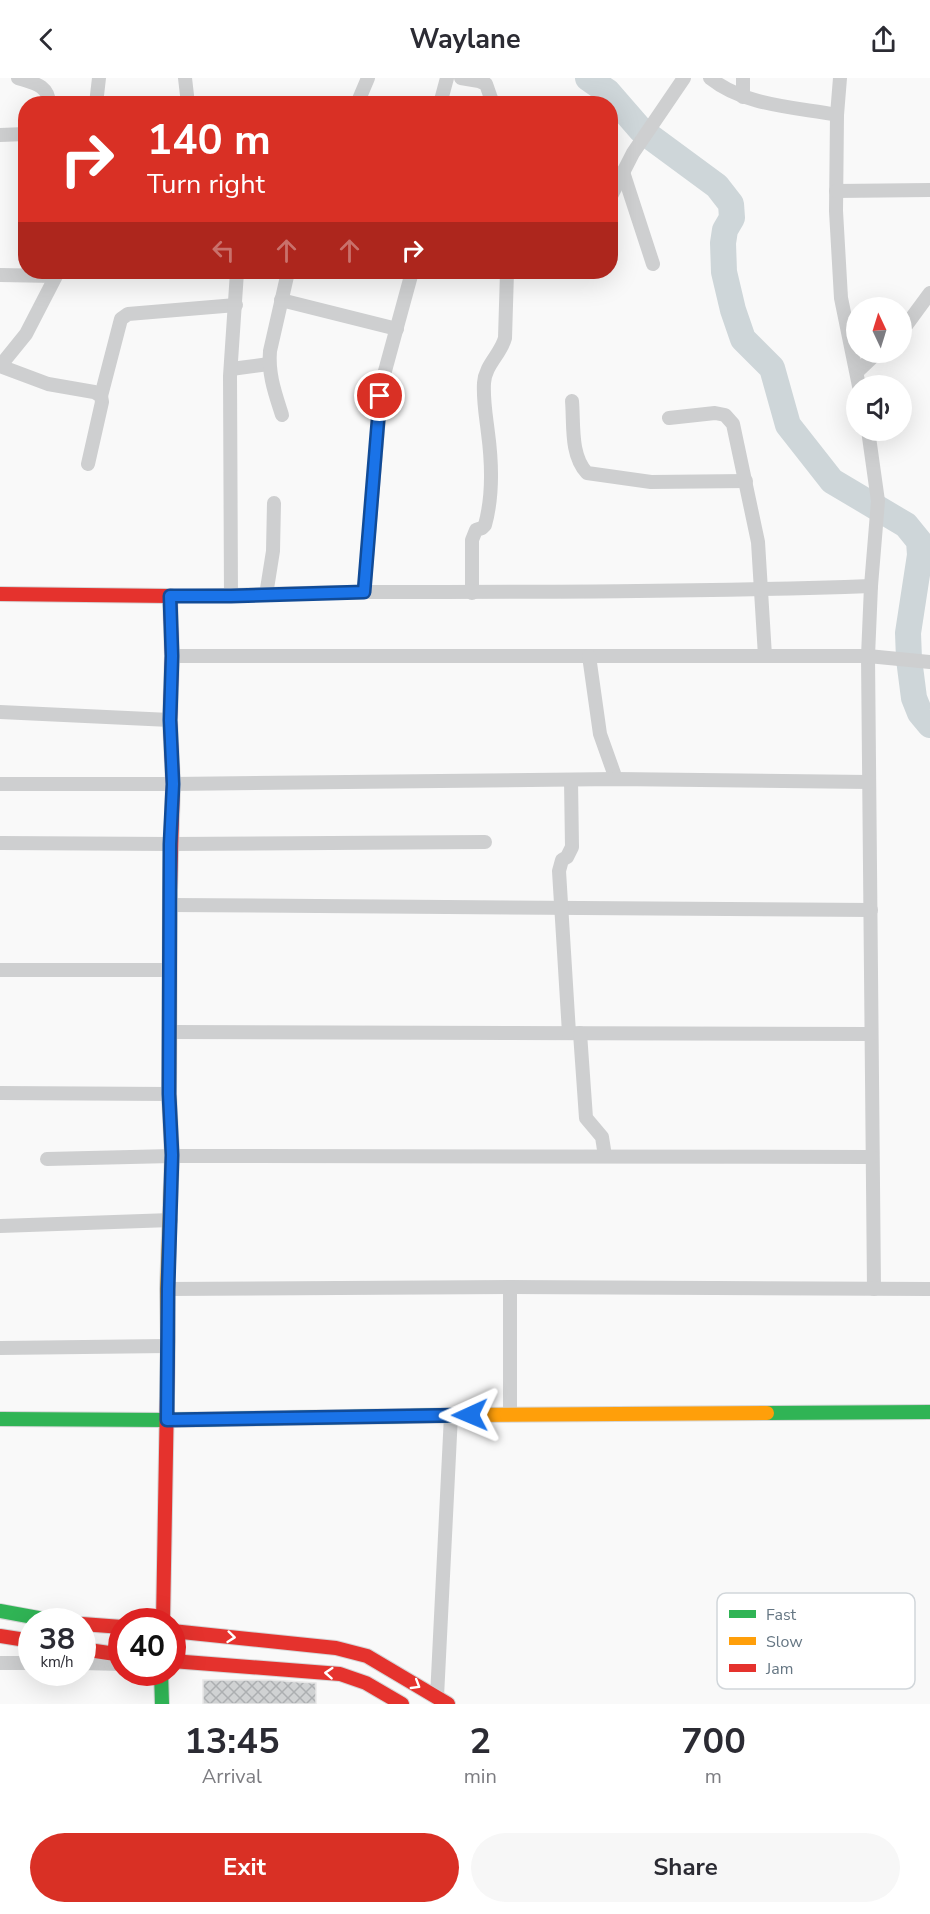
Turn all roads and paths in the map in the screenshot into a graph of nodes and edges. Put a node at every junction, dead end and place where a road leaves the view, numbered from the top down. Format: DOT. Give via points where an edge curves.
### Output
graph roads {
  1 [pos="18,78"];
  2 [pos="99,78"];
  3 [pos="185,78"];
  4 [pos="368,78"];
  5 [pos="447,78"];
  6 [pos="461,78"];
  7 [pos="684,78"];
  8 [pos="710,78"];
  9 [pos="743,78"];
  10 [pos="840,78"];
  11 [pos="49,96"];
  12 [pos="97,96"];
  13 [pos="187,96"];
  14 [pos="360,96"];
  15 [pos="443,96"];
  16 [pos="490,96"];
  17 [pos="743,97"];
  18 [pos="837,115"];
  19 [pos="18,134"];
  20 [pos="0,135"];
  21 [pos="623,172"];
  22 [pos="618,182"];
  23 [pos="930,190"];
  24 [pos="836,191"];
  25 [pos="653,264"];
  26 [pos="0,275"];
  27 [pos="18,275"];
  28 [pos="53,279"];
  29 [pos="237,279"];
  30 [pos="286,279"];
  31 [pos="410,279"];
  32 [pos="507,279"];
  33 [pos="930,293"];
  34 [pos="281,300"];
  35 [pos="236,305"];
  36 [pos="912,317"];
  37 [pos="397,329"];
  38 [pos="269,364"];
  39 [pos="0,366"];
  40 [pos="231,369"];
  41 [pos="857,375"];
  42 [pos="101,396"];
  43 [pos="572,401"];
  44 [pos="282,415"];
  45 [pos="669,418"];
  46 [pos="870,441"];
  47 [pos="88,464"];
  48 [pos="746,481"];
  49 [pos="274,503"];
  50 [pos="871,586"];
  51 [pos="760,590"];
  52 [pos="364,592"];
  53 [pos="472,593"];
  54 [pos="0,594"];
  55 [pos="266,595"];
  56 [pos="170,596"];
  57 [pos="231,596"];
  58 [pos="172,656"];
  59 [pos="589,656"];
  60 [pos="765,656"];
  61 [pos="868,656"];
  62 [pos="928,662"];
  63 [pos="0,712"];
  64 [pos="170,720"];
  65 [pos="616,779"];
  66 [pos="571,780"];
  67 [pos="869,782"];
  68 [pos="0,784"];
  69 [pos="173,784"];
  70 [pos="486,842"];
  71 [pos="0,843"];
  72 [pos="170,844"];
  73 [pos="170,905"];
  74 [pos="562,908"];
  75 [pos="871,910"];
  76 [pos="0,970"];
  77 [pos="170,970"];
  78 [pos="170,1032"];
  79 [pos="575,1033"];
  80 [pos="871,1034"];
  81 [pos="0,1094"];
  82 [pos="169,1094"];
  83 [pos="172,1155"];
  84 [pos="605,1156"];
  85 [pos="872,1157"];
  86 [pos="47,1159"];
  87 [pos="171,1220"];
  88 [pos="0,1226"];
  89 [pos="510,1287"];
  90 [pos="168,1289"];
  91 [pos="874,1289"];
  92 [pos="930,1289"];
  93 [pos="168,1346"];
  94 [pos="0,1348"];
  95 [pos="930,1412"];
  96 [pos="510,1414"];
  97 [pos="451,1415"];
  98 [pos="0,1419"];
  99 [pos="167,1420"];
  100 [pos="163,1608"];
  101 [pos="0,1611"];
  102 [pos="18,1614"];
  103 [pos="186,1632"];
  104 [pos="0,1636"];
  105 [pos="18,1639"];
  106 [pos="186,1662"];
  107 [pos="0,1663"];
  108 [pos="18,1663"];
  109 [pos="161,1686"];
  110 [pos="442,1700"];
  111 [pos="162,1704"];
  112 [pos="402,1704"];
  1 -- 11 [label="street" via="45,88"];
  2 -- 12 [label="street"];
  3 -- 13 [label="street"];
  4 -- 14 [label="street"];
  5 -- 15 [label="street"];
  6 -- 16 [label="street" via="486,84"];
  7 -- 21 [label="street"];
  8 -- 17 [label="street"];
  9 -- 17 [label="street"];
  10 -- 18 [label="street"];
  17 -- 18 [label="street"];
  18 -- 24 [label="street"];
  19 -- 20 [label="street"];
  21 -- 22 [label="street"];
  21 -- 25 [label="street"];
  23 -- 24 [label="street"];
  24 -- 41 [label="street" via="841,298"];
  26 -- 27 [label="street"];
  28 -- 39 [label="street" via="26,333"];
  29 -- 35 [label="street"];
  30 -- 34 [label="street"];
  31 -- 37 [label="street"];
  32 -- 53 [label="street" via="505,338 484,383 491,476 485,525 476,530 472,540"];
  33 -- 36 [label="street"];
  34 -- 37 [label="street"];
  34 -- 38 [label="street"];
  35 -- 40 [label="street"];
  35 -- 42 [label="street" via="128,314 121,319"];
  37 -- 52 [label="street" via="382,382"];
  38 -- 40 [label="street"];
  38 -- 44 [label="street"];
  39 -- 42 [label="street" via="48,384"];
  40 -- 57 [label="street"];
  42 -- 47 [label="street"];
  43 -- 48 [label="street" via="576,457 587,473 651,482"];
  45 -- 48 [label="street" via="725,415 733,424"];
  46 -- 50 [label="street" via="878,501"];
  48 -- 51 [label="street" via="759,542"];
  49 -- 55 [label="street" via="273,551"];
  50 -- 51 [label="street"];
  50 -- 61 [label="street"];
  51 -- 53 [label="street"];
  51 -- 60 [label="street"];
  52 -- 53 [label="street"];
  52 -- 55 [label="street"];
  54 -- 56 [label="street"];
  55 -- 57 [label="street"];
  56 -- 57 [label="street"];
  56 -- 58 [label="street"];
  58 -- 59 [label="street"];
  58 -- 64 [label="street"];
  59 -- 60 [label="street"];
  59 -- 65 [label="street" via="600,734"];
  60 -- 61 [label="street"];
  61 -- 62 [label="street"];
  61 -- 67 [label="street"];
  63 -- 64 [label="street"];
  64 -- 69 [label="street"];
  65 -- 66 [label="street"];
  65 -- 67 [label="street"];
  66 -- 69 [label="street"];
  66 -- 74 [label="street" via="572,848 560,866"];
  67 -- 75 [label="street"];
  68 -- 69 [label="street"];
  69 -- 72 [label="street"];
  70 -- 72 [label="street"];
  71 -- 72 [label="street"];
  72 -- 73 [label="street"];
  73 -- 74 [label="street"];
  73 -- 77 [label="street"];
  74 -- 75 [label="street"];
  74 -- 79 [label="street"];
  75 -- 80 [label="street"];
  76 -- 77 [label="street"];
  77 -- 78 [label="street"];
  78 -- 79 [label="street"];
  78 -- 82 [label="street"];
  79 -- 80 [label="street"];
  79 -- 84 [label="street" via="586,1118 602,1137"];
  80 -- 85 [label="street"];
  81 -- 82 [label="street"];
  82 -- 83 [label="street"];
  83 -- 84 [label="street"];
  83 -- 86 [label="street"];
  83 -- 87 [label="street"];
  84 -- 85 [label="street"];
  85 -- 91 [label="street"];
  87 -- 88 [label="street"];
  87 -- 90 [label="street"];
  89 -- 90 [label="street"];
  89 -- 91 [label="street"];
  89 -- 96 [label="street"];
  90 -- 93 [label="street"];
  91 -- 92 [label="street"];
  93 -- 94 [label="street"];
  93 -- 99 [label="street"];
  95 -- 96 [label="street"];
  96 -- 97 [label="street"];
  97 -- 99 [label="street"];
  97 -- 110 [label="street"];
  98 -- 99 [label="street"];
  99 -- 100 [label="street"];
  101 -- 102 [label="street"];
  103 -- 110 [label="street, one-way" via="336,1648 367,1656"];
  104 -- 105 [label="street"];
  112 -- 106 [label="street, one-way" via="366,1683 340,1674"];
  107 -- 108 [label="street"];
  109 -- 111 [label="street"];
}
